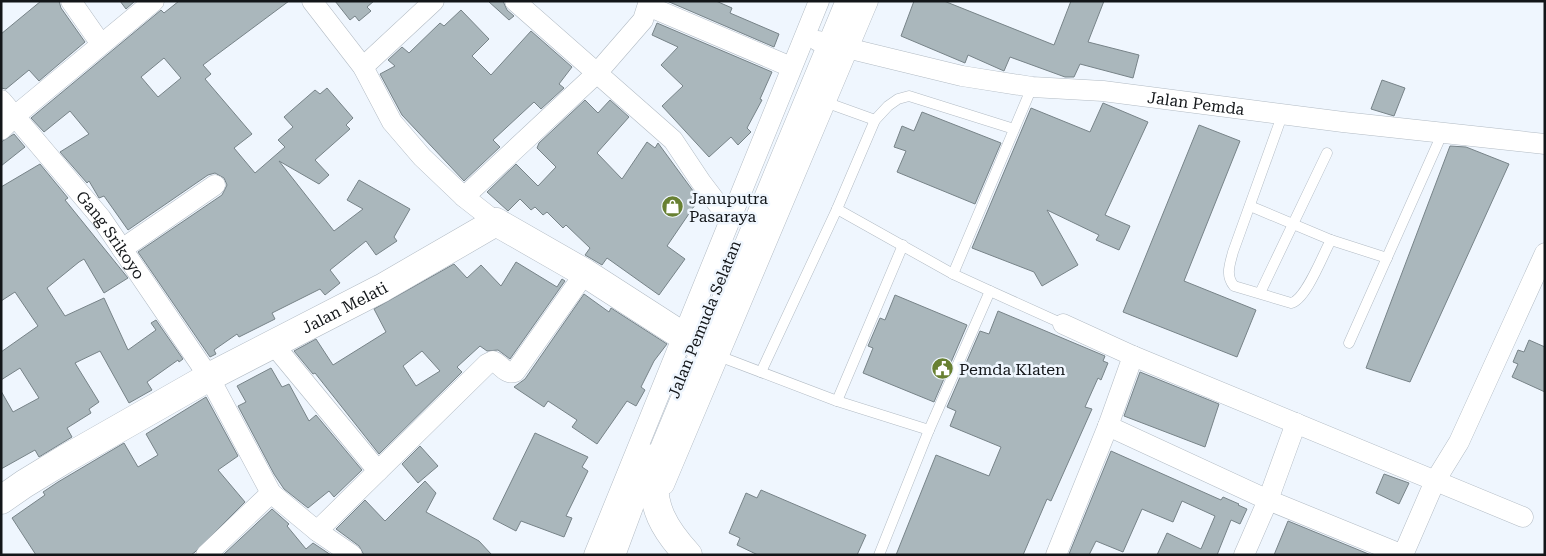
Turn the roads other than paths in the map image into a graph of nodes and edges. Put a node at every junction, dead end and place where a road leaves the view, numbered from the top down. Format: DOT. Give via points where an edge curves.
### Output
graph roads {
  1 [pos="71,1"];
  2 [pos="154,1"];
  3 [pos="312,1"];
  4 [pos="434,1"];
  5 [pos="515,1"];
  6 [pos="819,1"];
  7 [pos="834,1"];
  8 [pos="850,1"];
  9 [pos="868,1"];
  10 [pos="648,4"];
  11 [pos="101,44"];
  12 [pos="833,45"];
  13 [pos="363,67"];
  14 [pos="597,73"];
  15 [pos="1032,87"];
  16 [pos="806,89"];
  17 [pos="1,100"];
  18 [pos="1283,114"];
  19 [pos="16,115"];
  20 [pos="875,120"];
  21 [pos="1014,129"];
  22 [pos="1,130"];
  23 [pos="1442,134"];
  24 [pos="1545,144"];
  25 [pos="1327,153"];
  26 [pos="215,185"];
  27 [pos="464,197"];
  28 [pos="1250,206"];
  29 [pos="837,209"];
  30 [pos="730,220"];
  31 [pos="496,222"];
  32 [pos="1293,224"];
  33 [pos="1331,240"];
  34 [pos="903,245"];
  35 [pos="122,249"];
  36 [pos="1545,254"];
  37 [pos="1387,258"];
  38 [pos="585,272"];
  39 [pos="953,274"];
  40 [pos="990,292"];
  41 [pos="1260,293"];
  42 [pos="1063,324"];
  43 [pos="1349,343"];
  44 [pos="273,344"];
  45 [pos="701,347"];
  46 [pos="1133,356"];
  47 [pos="761,372"];
  48 [pos="209,377"];
  49 [pos="837,401"];
  50 [pos="1296,423"];
  51 [pos="1108,426"];
  52 [pos="929,430"];
  53 [pos="378,471"];
  54 [pos="1434,481"];
  55 [pos="270,493"];
  56 [pos="1,500"];
  57 [pos="1268,500"];
  58 [pos="655,504"];
  59 [pos="1523,517"];
  60 [pos="317,531"];
  61 [pos="206,555"];
  62 [pos="352,555"];
  63 [pos="594,555"];
  64 [pos="611,555"];
  65 [pos="688,555"];
  66 [pos="879,555"];
  67 [pos="1056,555"];
  68 [pos="1244,555"];
  1 -- 11 [label="street"];
  2 -- 11 [label="street"];
  3 -- 13 [label="street"];
  4 -- 13 [label="street"];
  5 -- 14 [label="street"];
  6 -- 16 [label="street"];
  7 -- 12 [label="main road, Jalan Pemuda Selatan"];
  8 -- 12 [label="main road, Jalan Pemuda Selatan"];
  9 -- 12 [label="street"];
  10 -- 14 [label="street" via="635,31"];
  10 -- 16 [label="street"];
  11 -- 19 [label="street"];
  12 -- 15 [label="street, Jalan Pemda" via="962,76"];
  12 -- 16 [label="main road, Jalan Pemuda Selatan"];
  13 -- 27 [label="street" via="392,122 422,157"];
  14 -- 27 [label="street"];
  14 -- 30 [label="street" via="673,140"];
  15 -- 18 [label="street, Jalan Pemda" via="1103,91"];
  15 -- 21 [label="lane"];
  16 -- 20 [label="lane"];
  16 -- 30 [label="street"];
  16 -- 45 [label="main road, Jalan Pemuda Selatan"];
  17 -- 19 [label="street, Gang Srikoyo"];
  18 -- 23 [label="street, Jalan Pemda"];
  18 -- 28 [label="lane"];
  19 -- 22 [label="street"];
  19 -- 35 [label="street, Gang Srikoyo" via="101,218"];
  20 -- 21 [label="lane" via="893,103 909,96"];
  20 -- 29 [label="lane"];
  21 -- 39 [label="lane"];
  23 -- 24 [label="street, Jalan Pemda"];
  23 -- 37 [label="lane"];
  25 -- 32 [label="lane"];
  26 -- 35 [label="street"];
  27 -- 31 [label="street"];
  28 -- 32 [label="lane"];
  28 -- 41 [label="lane" via="1233,252 1228,278 1234,286"];
  29 -- 34 [label="lane"];
  29 -- 47 [label="lane"];
  30 -- 45 [label="street"];
  31 -- 38 [label="main road"];
  31 -- 44 [label="main road, Jalan Melati" via="382,288"];
  32 -- 33 [label="lane"];
  32 -- 41 [label="lane"];
  33 -- 37 [label="lane"];
  33 -- 41 [label="lane" via="1295,302 1286,303"];
  34 -- 39 [label="lane"];
  34 -- 49 [label="lane"];
  35 -- 48 [label="street, Gang Srikoyo"];
  36 -- 54 [label="street" via="1459,442"];
  37 -- 43 [label="lane"];
  38 -- 45 [label="main road"];
  38 -- 53 [label="street" via="515,372 507,371 498,362 487,364"];
  39 -- 40 [label="lane"];
  40 -- 42 [label="lane"];
  40 -- 52 [label="lane"];
  42 -- 46 [label="street"];
  44 -- 48 [label="main road, Jalan Melati"];
  44 -- 53 [label="street"];
  45 -- 47 [label="lane"];
  45 -- 58 [label="street"];
  45 -- 58 [label="main road, Jalan Pemuda Selatan" via="655,471 652,488"];
  45 -- 63 [label="street"];
  45 -- 64 [label="main road, Jalan Pemuda Selatan" via="642,469"];
  46 -- 50 [label="street"];
  46 -- 51 [label="street"];
  47 -- 49 [label="lane"];
  48 -- 55 [label="street, Gang Srikoyo"];
  48 -- 56 [label="main road, Jalan Melati" via="56,464"];
  49 -- 52 [label="lane"];
  50 -- 54 [label="street"];
  50 -- 57 [label="street"];
  51 -- 57 [label="street"];
  51 -- 67 [label="street"];
  52 -- 66 [label="lane"];
  53 -- 60 [label="street"];
  54 -- 57 [label="street" via="1403,555"];
  54 -- 59 [label="street"];
  55 -- 60 [label="street"];
  55 -- 61 [label="street"];
  57 -- 68 [label="street"];
  58 -- 65 [label="main road" via="666,529"];
  60 -- 62 [label="street"];
}
